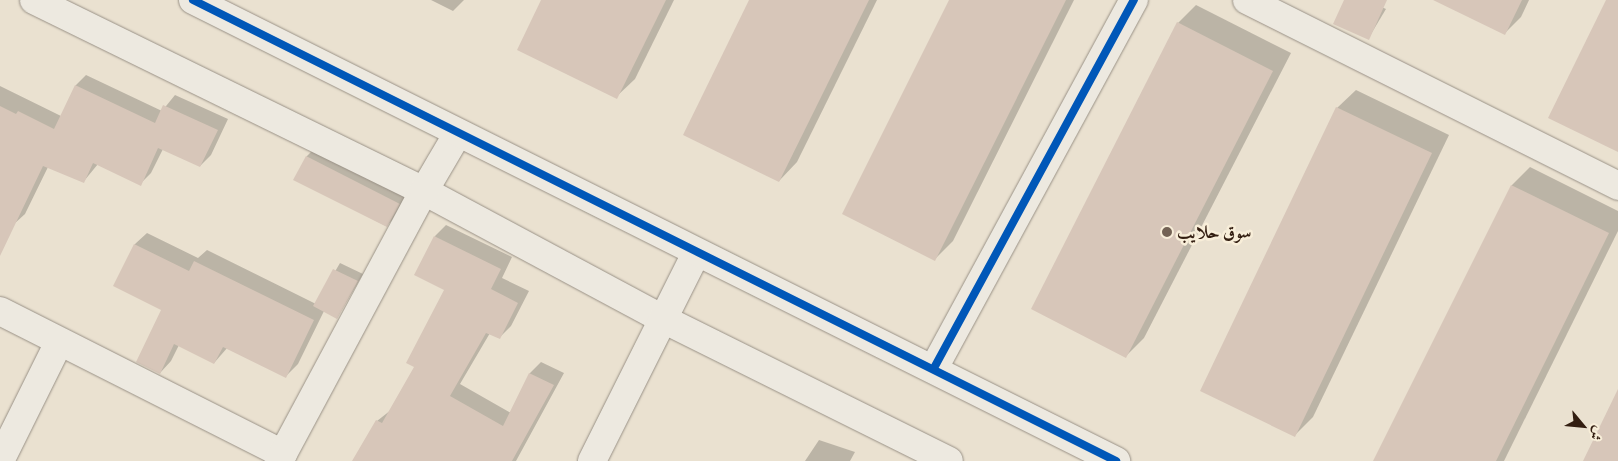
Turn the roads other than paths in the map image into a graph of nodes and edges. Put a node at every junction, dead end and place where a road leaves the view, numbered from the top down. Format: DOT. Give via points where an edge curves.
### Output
graph roads {
  1 [pos="34,0"];
  2 [pos="193,0"];
  3 [pos="1134,0"];
  4 [pos="1247,0"];
  5 [pos="227,8"];
  6 [pos="458,133"];
  7 [pos="1618,186"];
  8 [pos="424,191"];
  9 [pos="696,253"];
  10 [pos="0,311"];
  11 [pos="663,319"];
  12 [pos="59,342"];
  13 [pos="934,368"];
  14 [pos="281,458"];
  15 [pos="0,461"];
  16 [pos="592,461"];
  17 [pos="948,461"];
  18 [pos="1116,461"];
  1 -- 8 [label="street"];
  2 -- 5 [label="street"];
  3 -- 13 [label="street"];
  4 -- 7 [label="street"];
  5 -- 6 [label="street"];
  6 -- 8 [label="street"];
  6 -- 9 [label="street"];
  8 -- 11 [label="street"];
  8 -- 14 [label="street"];
  9 -- 11 [label="street"];
  9 -- 13 [label="street"];
  10 -- 12 [label="street"];
  11 -- 16 [label="street"];
  11 -- 17 [label="street"];
  12 -- 14 [label="street"];
  12 -- 15 [label="street"];
  13 -- 18 [label="street"];
}
